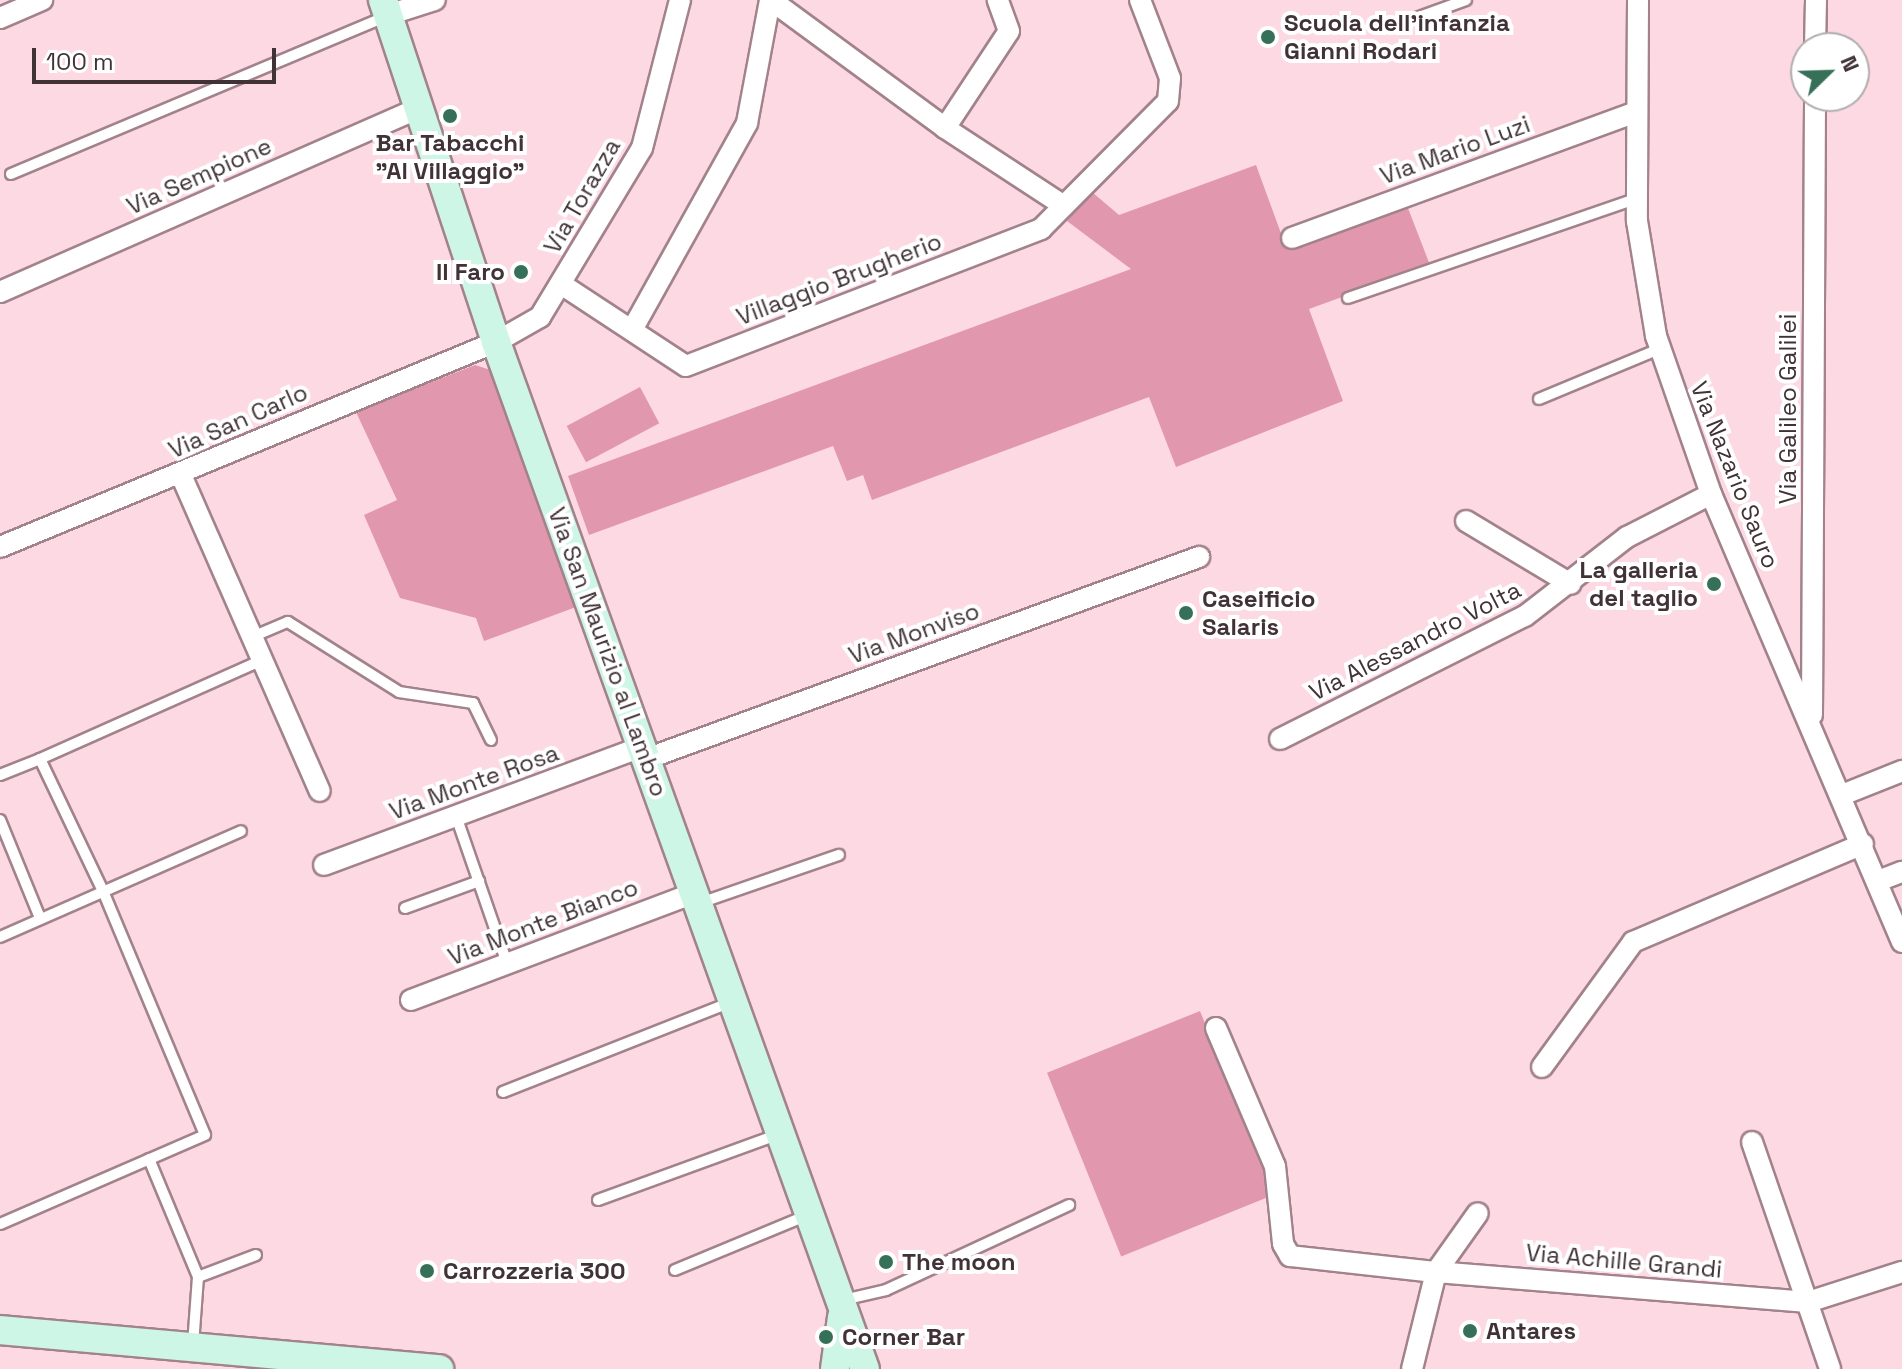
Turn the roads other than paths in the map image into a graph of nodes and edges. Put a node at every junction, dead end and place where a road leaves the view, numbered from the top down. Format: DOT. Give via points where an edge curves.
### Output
graph roads {
  1 [pos="42,0"];
  2 [pos="435,0"];
  3 [pos="680,0"];
  4 [pos="770,0"];
  5 [pos="998,0"];
  6 [pos="1140,0"];
  7 [pos="1466,0"];
  8 [pos="1638,0"];
  9 [pos="1816,0"];
  10 [pos="385,8"];
  11 [pos="1419,17"];
  12 [pos="0,18"];
  13 [pos="1815,32"];
  14 [pos="419,108"];
  15 [pos="1637,112"];
  16 [pos="1815,112"];
  17 [pos="945,128"];
  18 [pos="11,174"];
  19 [pos="1636,199"];
  20 [pos="1064,206"];
  21 [pos="1292,238"];
  22 [pos="561,284"];
  23 [pos="0,292"];
  24 [pos="1348,298"];
  25 [pos="632,330"];
  26 [pos="496,342"];
  27 [pos="1659,349"];
  28 [pos="1539,399"];
  29 [pos="181,475"];
  30 [pos="1711,494"];
  31 [pos="1466,521"];
  32 [pos="0,547"];
  33 [pos="1199,557"];
  34 [pos="1571,584"];
  35 [pos="252,637"];
  36 [pos="262,660"];
  37 [pos="1812,723"];
  38 [pos="1280,739"];
  39 [pos="491,740"];
  40 [pos="644,753"];
  41 [pos="40,759"];
  42 [pos="1902,771"];
  43 [pos="0,775"];
  44 [pos="320,791"];
  45 [pos="1842,795"];
  46 [pos="456,816"];
  47 [pos="0,820"];
  48 [pos="241,831"];
  49 [pos="1863,844"];
  50 [pos="839,855"];
  51 [pos="324,865"];
  52 [pos="1902,872"];
  53 [pos="479,881"];
  54 [pos="1878,881"];
  55 [pos="103,891"];
  56 [pos="696,898"];
  57 [pos="405,908"];
  58 [pos="40,918"];
  59 [pos="0,937"];
  60 [pos="1902,942"];
  61 [pos="507,963"];
  62 [pos="411,1000"];
  63 [pos="733,1002"];
  64 [pos="1216,1028"];
  65 [pos="1542,1067"];
  66 [pos="503,1092"];
  67 [pos="781,1134"];
  68 [pos="1752,1142"];
  69 [pos="149,1159"];
  70 [pos="598,1200"];
  71 [pos="1069,1205"];
  72 [pos="1478,1213"];
  73 [pos="810,1214"];
  74 [pos="0,1224"];
  75 [pos="256,1255"];
  76 [pos="675,1270"];
  77 [pos="1436,1272"];
  78 [pos="1902,1272"];
  79 [pos="198,1277"];
  80 [pos="841,1301"];
  81 [pos="1808,1302"];
  82 [pos="0,1330"];
  83 [pos="193,1347"];
  84 [pos="439,1369"];
  85 [pos="835,1369"];
  86 [pos="865,1369"];
  87 [pos="1412,1369"];
  88 [pos="1830,1369"];
  1 -- 12 [label="street"];
  2 -- 10 [label="street"];
  3 -- 22 [label="street, Via Torazza" via="642,148"];
  4 -- 17 [label="street"];
  4 -- 25 [label="street" via="747,123"];
  5 -- 17 [label="street" via="1009,31"];
  6 -- 20 [label="street, Villaggio Brugherio" via="1170,78 1168,101"];
  7 -- 11 [label="lane"];
  8 -- 15 [label="street, Via Nazario Sauro"];
  9 -- 13 [label="street"];
  10 -- 14 [label="main road, Via San Maurizio al Lambro"];
  10 -- 18 [label="lane"];
  14 -- 23 [label="street, Via Sempione"];
  14 -- 26 [label="main road, Via San Maurizio al Lambro"];
  15 -- 19 [label="street, Via Nazario Sauro"];
  15 -- 21 [label="street, Via Mario Luzi"];
  16 -- 37 [label="street, Via Galileo Galilei"];
  17 -- 20 [label="street"];
  19 -- 24 [label="lane"];
  19 -- 27 [label="street, Via Nazario Sauro" via="1645,285"];
  20 -- 25 [label="street, Villaggio Brugherio" via="1041,229 686,366"];
  22 -- 25 [label="street, Villaggio Brugherio"];
  22 -- 26 [label="street, Via Torazza" via="540,317"];
  26 -- 29 [label="street, Via San Carlo"];
  26 -- 40 [label="main road, Via San Maurizio al Lambro"];
  27 -- 28 [label="lane"];
  27 -- 30 [label="street, Via Nazario Sauro"];
  29 -- 32 [label="street, Via San Carlo"];
  29 -- 35 [label="street"];
  30 -- 34 [label="street, Via Alessandro Volta" via="1627,537"];
  30 -- 37 [label="street, Via Nazario Sauro"];
  31 -- 34 [label="street, Via Alessandro Volta"];
  33 -- 40 [label="street, Via Monviso"];
  34 -- 38 [label="street, Via Alessandro Volta" via="1525,616"];
  35 -- 36 [label="street"];
  35 -- 39 [label="lane" via="288,622 399,692 473,703"];
  36 -- 41 [label="lane"];
  36 -- 44 [label="street"];
  37 -- 45 [label="street, Via Nazario Sauro"];
  40 -- 46 [label="street, Via Monte Rosa"];
  40 -- 56 [label="main road, Via San Maurizio al Lambro"];
  41 -- 43 [label="lane"];
  41 -- 55 [label="lane"];
  42 -- 45 [label="street"];
  45 -- 49 [label="street, Via Nazario Sauro"];
  46 -- 51 [label="street, Via Monte Rosa"];
  46 -- 53 [label="lane"];
  47 -- 58 [label="lane"];
  48 -- 55 [label="lane"];
  49 -- 54 [label="street, Via Nazario Sauro"];
  49 -- 65 [label="street" via="1633,942"];
  50 -- 56 [label="lane"];
  52 -- 54 [label="street"];
  53 -- 57 [label="lane"];
  53 -- 61 [label="lane"];
  54 -- 60 [label="street, Via Nazario Sauro"];
  55 -- 58 [label="lane"];
  55 -- 69 [label="lane" via="205,1135"];
  56 -- 61 [label="street, Via Monte Bianco"];
  56 -- 63 [label="main road, Via San Maurizio al Lambro"];
  58 -- 59 [label="lane"];
  61 -- 62 [label="street, Via Monte Bianco"];
  63 -- 66 [label="lane"];
  63 -- 67 [label="main road, Via San Maurizio al Lambro"];
  64 -- 77 [label="street, Via Achille Grandi" via="1278,1175 1286,1251 1302,1260"];
  67 -- 70 [label="lane"];
  67 -- 73 [label="main road, Via San Maurizio al Lambro"];
  68 -- 81 [label="street"];
  69 -- 74 [label="lane"];
  69 -- 79 [label="lane"];
  71 -- 80 [label="lane" via="886,1290"];
  72 -- 77 [label="street"];
  73 -- 76 [label="lane"];
  73 -- 80 [label="main road, Via San Maurizio al Lambro"];
  75 -- 79 [label="lane"];
  77 -- 81 [label="street, Via Achille Grandi"];
  77 -- 87 [label="street"];
  78 -- 81 [label="street"];
  79 -- 83 [label="lane"];
  80 -- 85 [label="main road, Via San Maurizio al Lambro" via="844,1331"];
  80 -- 86 [label="main road, Via San Maurizio al Lambro"];
  81 -- 88 [label="street"];
  82 -- 83 [label="main road"];
  83 -- 84 [label="main road"];
}
